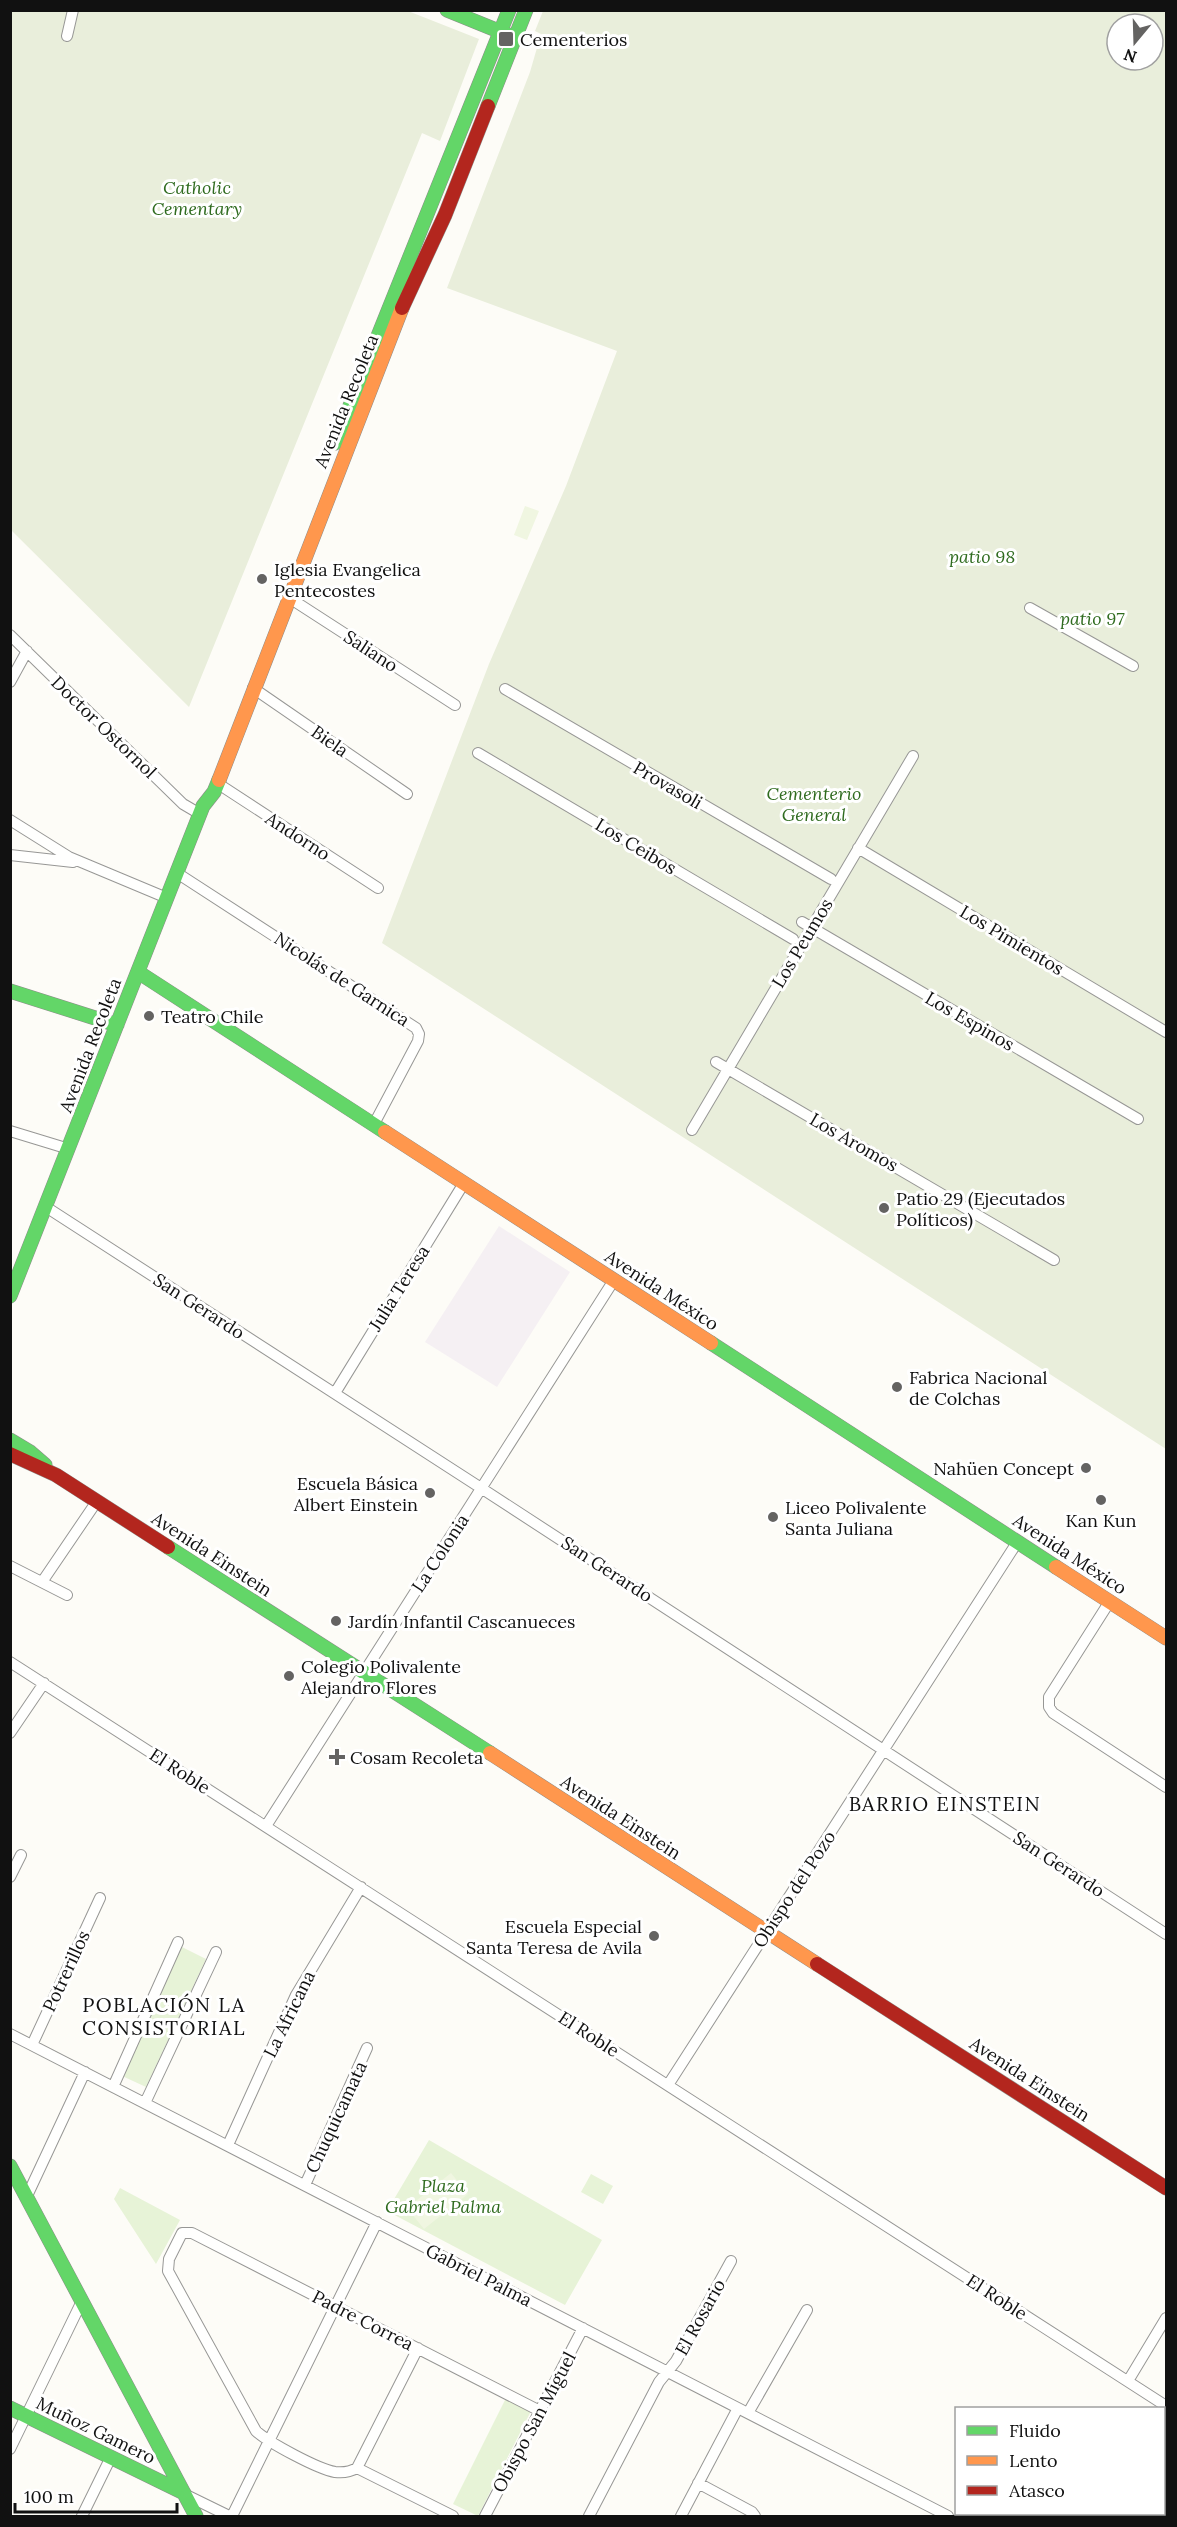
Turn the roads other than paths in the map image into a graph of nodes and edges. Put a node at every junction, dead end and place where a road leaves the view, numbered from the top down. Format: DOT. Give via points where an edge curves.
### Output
graph roads {
  1 [pos="73,10"];
  2 [pos="447,10"];
  3 [pos="509,10"];
  4 [pos="526,10"];
  5 [pos="500,31"];
  6 [pos="67,36"];
  7 [pos="516,37"];
  8 [pos="288,597"];
  9 [pos="1030,608"];
  10 [pos="10,635"];
  11 [pos="27,651"];
  12 [pos="1133,666"];
  13 [pos="10,682"];
  14 [pos="253,688"];
  15 [pos="505,689"];
  16 [pos="455,705"];
  17 [pos="478,753"];
  18 [pos="913,756"];
  19 [pos="217,783"];
  20 [pos="407,794"];
  21 [pos="201,810"];
  22 [pos="10,820"];
  23 [pos="36,837"];
  24 [pos="858,848"];
  25 [pos="10,855"];
  26 [pos="28,857"];
  27 [pos="82,863"];
  28 [pos="177,873"];
  29 [pos="831,879"];
  30 [pos="378,888"];
  31 [pos="167,898"];
  32 [pos="807,925"];
  33 [pos="793,939"];
  34 [pos="138,972"];
  35 [pos="10,991"];
  36 [pos="117,1024"];
  37 [pos="1167,1032"];
  38 [pos="716,1062"];
  39 [pos="729,1068"];
  40 [pos="1138,1119"];
  41 [pos="374,1124"];
  42 [pos="692,1130"];
  43 [pos="10,1131"];
  44 [pos="69,1149"];
  45 [pos="464,1183"];
  46 [pos="46,1207"];
  47 [pos="1054,1260"];
  48 [pos="614,1280"];
  49 [pos="12,1290"];
  50 [pos="335,1393"];
  51 [pos="10,1440"];
  52 [pos="10,1454"];
  53 [pos="56,1475"];
  54 [pos="481,1488"];
  55 [pos="97,1501"];
  56 [pos="1018,1541"];
  57 [pos="10,1566"];
  58 [pos="42,1582"];
  59 [pos="67,1595"];
  60 [pos="1110,1601"];
  61 [pos="1167,1638"];
  62 [pos="10,1662"];
  63 [pos="363,1673"];
  64 [pos="44,1683"];
  65 [pos="10,1733"];
  66 [pos="884,1750"];
  67 [pos="1167,1787"];
  68 [pos="266,1826"];
  69 [pos="21,1855"];
  70 [pos="10,1877"];
  71 [pos="361,1887"];
  72 [pos="100,1898"];
  73 [pos="767,1932"];
  74 [pos="1167,1934"];
  75 [pos="178,1942"];
  76 [pos="216,1952"];
  77 [pos="10,2034"];
  78 [pos="32,2045"];
  79 [pos="367,2048"];
  80 [pos="85,2072"];
  81 [pos="668,2085"];
  82 [pos="113,2086"];
  83 [pos="145,2103"];
  84 [pos="228,2145"];
  85 [pos="10,2166"];
  86 [pos="305,2185"];
  87 [pos="1167,2188"];
  88 [pos="27,2196"];
  89 [pos="377,2222"];
  90 [pos="731,2261"];
  91 [pos="82,2301"];
  92 [pos="336,2306"];
  93 [pos="807,2310"];
  94 [pos="1167,2318"];
  95 [pos="583,2328"];
  96 [pos="418,2348"];
  97 [pos="667,2372"];
  98 [pos="1128,2381"];
  99 [pos="1167,2406"];
  100 [pos="10,2408"];
  101 [pos="742,2410"];
  102 [pos="540,2411"];
  103 [pos="27,2416"];
  104 [pos="270,2441"];
  105 [pos="10,2449"];
  106 [pos="111,2457"];
  107 [pos="357,2468"];
  108 [pos="698,2483"];
  109 [pos="184,2493"];
  110 [pos="191,2513"];
  111 [pos="82,2517"];
  112 [pos="231,2517"];
  113 [pos="453,2517"];
  114 [pos="485,2517"];
  115 [pos="589,2517"];
  116 [pos="681,2517"];
  117 [pos="755,2517"];
  118 [pos="948,2517"];
  1 -- 6 [label="street"];
  2 -- 5 [label="main road"];
  3 -- 5 [label="main road, Avenida Recoleta"];
  4 -- 7 [label="main road, Avenida Recoleta"];
  5 -- 7 [label="main road"];
  5 -- 21 [label="main road, Avenida Recoleta" via="268,617 203,788"];
  7 -- 8 [label="main road, Avenida Recoleta" via="449,207 408,292"];
  8 -- 14 [label="main road, Avenida Recoleta"];
  8 -- 16 [label="street, Saliano"];
  9 -- 12 [label="street"];
  10 -- 11 [label="street, Doctor Ostornol"];
  11 -- 13 [label="street"];
  11 -- 21 [label="street, Doctor Ostornol" via="183,804"];
  14 -- 19 [label="main road, Avenida Recoleta"];
  14 -- 20 [label="street, Biela"];
  15 -- 29 [label="street, Provasoli"];
  17 -- 33 [label="street, Los Ceibos"];
  18 -- 24 [label="street, Los Peumos"];
  19 -- 21 [label="main road, Avenida Recoleta"];
  19 -- 30 [label="street, Andorno"];
  21 -- 28 [label="main road, Avenida Recoleta"];
  22 -- 23 [label="street"];
  23 -- 26 [label="street"];
  23 -- 27 [label="street"];
  24 -- 32 [label="street, Los Peumos"];
  24 -- 37 [label="street, Los Pimientos"];
  25 -- 26 [label="street"];
  26 -- 27 [label="street"];
  27 -- 31 [label="street"];
  28 -- 31 [label="main road, Avenida Recoleta"];
  28 -- 41 [label="street, Nicolás de Garnica" via="416,1028 418,1041"];
  31 -- 34 [label="main road, Avenida Recoleta"];
  32 -- 39 [label="street, Los Peumos"];
  32 -- 40 [label="street, Los Espinos"];
  34 -- 36 [label="main road, Avenida Recoleta"];
  34 -- 41 [label="main road, Avenida México"];
  35 -- 36 [label="main road"];
  36 -- 44 [label="main road, Avenida Recoleta"];
  38 -- 39 [label="street, Los Aromos"];
  39 -- 42 [label="street, Los Peumos"];
  39 -- 47 [label="street, Los Aromos"];
  41 -- 45 [label="main road, Avenida México"];
  43 -- 44 [label="street"];
  44 -- 46 [label="main road, Avenida Recoleta"];
  45 -- 48 [label="main road, Avenida México"];
  45 -- 50 [label="street, Julia Teresa"];
  46 -- 49 [label="main road, Avenida Recoleta"];
  46 -- 50 [label="street, San Gerardo"];
  48 -- 54 [label="street, La Colonia"];
  48 -- 56 [label="main road, Avenida México"];
  50 -- 54 [label="street, San Gerardo"];
  51 -- 53 [label="main road, Avenida Einstein"];
  52 -- 53 [label="main road, Avenida Einstein"];
  53 -- 55 [label="main road, Avenida Einstein"];
  54 -- 63 [label="street, La Colonia"];
  54 -- 66 [label="street, San Gerardo"];
  55 -- 58 [label="street"];
  55 -- 63 [label="main road, Avenida Einstein"];
  56 -- 60 [label="main road, Avenida México"];
  56 -- 66 [label="street, Obispo del Pozo"];
  57 -- 58 [label="street"];
  58 -- 59 [label="street"];
  60 -- 61 [label="main road, Avenida México"];
  60 -- 67 [label="street" via="1049,1697 1049,1707"];
  62 -- 64 [label="street, El Roble"];
  63 -- 68 [label="street, La Colonia"];
  63 -- 73 [label="main road, Avenida Einstein"];
  64 -- 65 [label="street"];
  64 -- 68 [label="street, El Roble"];
  66 -- 73 [label="street, Obispo del Pozo"];
  66 -- 74 [label="street, San Gerardo"];
  68 -- 71 [label="street, El Roble"];
  69 -- 70 [label="street"];
  71 -- 81 [label="street, El Roble"];
  71 -- 84 [label="street, La Africana" via="296,1995"];
  72 -- 78 [label="street, Potrerillos"];
  73 -- 81 [label="street, Obispo del Pozo"];
  73 -- 87 [label="main road, Avenida Einstein"];
  75 -- 82 [label="street"];
  76 -- 83 [label="street"];
  77 -- 78 [label="street, Gabriel Palma"];
  78 -- 80 [label="street, Gabriel Palma"];
  79 -- 86 [label="street, Chuquicamata"];
  80 -- 82 [label="street, Gabriel Palma"];
  80 -- 88 [label="street"];
  81 -- 98 [label="street, El Roble"];
  82 -- 83 [label="street, Gabriel Palma"];
  83 -- 84 [label="street, Gabriel Palma"];
  84 -- 86 [label="street, Gabriel Palma"];
  85 -- 88 [label="main road"];
  86 -- 89 [label="street, Gabriel Palma"];
  88 -- 91 [label="main road"];
  89 -- 92 [label="street"];
  89 -- 95 [label="street, Gabriel Palma"];
  90 -- 97 [label="street, El Rosario"];
  91 -- 103 [label="street"];
  91 -- 109 [label="main road"];
  92 -- 96 [label="street, Padre Correa"];
  92 -- 104 [label="street"];
  92 -- 104 [label="street, Padre Correa" via="192,2233 180,2236 168,2271 252,2426"];
  93 -- 101 [label="street"];
  94 -- 98 [label="street"];
  95 -- 97 [label="street, Gabriel Palma"];
  95 -- 102 [label="street, Obispo San Miguel"];
  96 -- 102 [label="street, Padre Correa"];
  96 -- 107 [label="street"];
  97 -- 101 [label="street, Gabriel Palma"];
  97 -- 115 [label="street, El Rosario"];
  98 -- 99 [label="street, El Roble"];
  100 -- 103 [label="main road, Muñoz Gamero"];
  101 -- 108 [label="street"];
  101 -- 118 [label="street, Gabriel Palma"];
  102 -- 114 [label="street, Obispo San Miguel"];
  103 -- 105 [label="street"];
  103 -- 106 [label="main road, Muñoz Gamero"];
  104 -- 107 [label="street" via="333,2471"];
  104 -- 112 [label="street"];
  106 -- 109 [label="main road, Muñoz Gamero"];
  106 -- 111 [label="street"];
  107 -- 113 [label="street"];
  108 -- 116 [label="street"];
  108 -- 117 [label="street"];
  109 -- 110 [label="main road"];
  109 -- 112 [label="street, Muñoz Gamero"];
}
